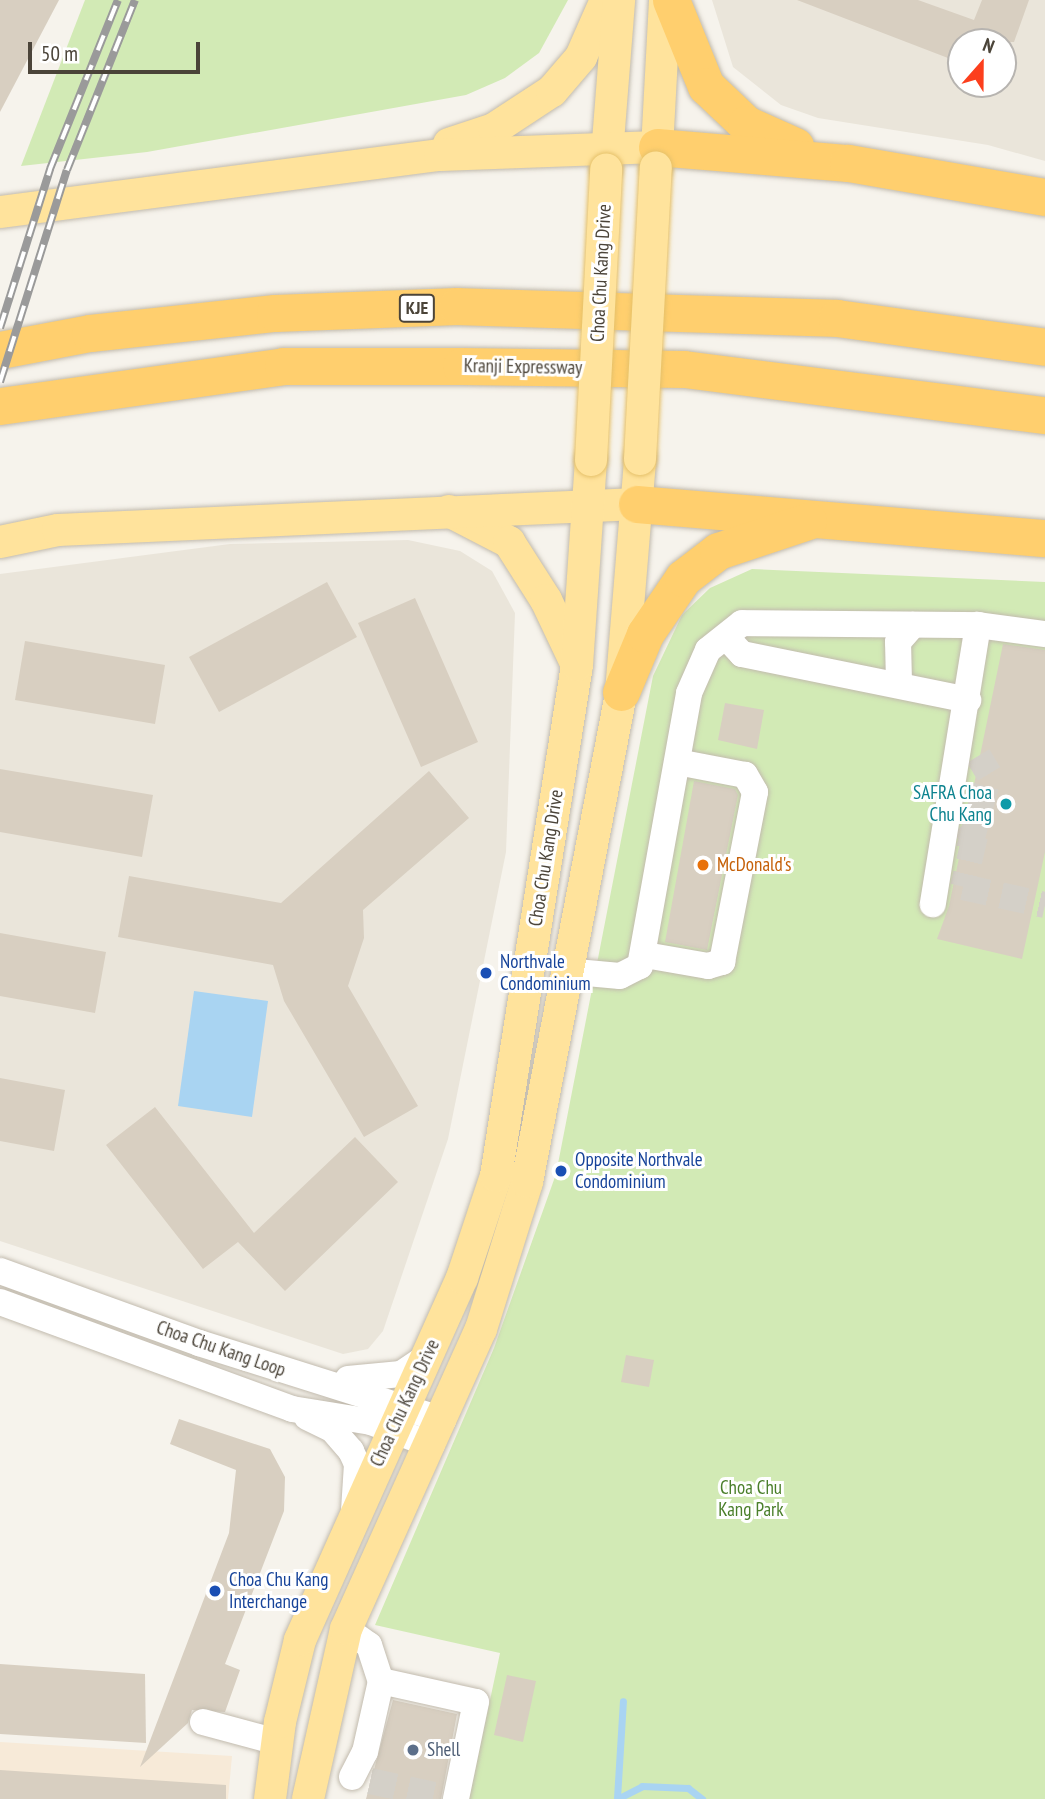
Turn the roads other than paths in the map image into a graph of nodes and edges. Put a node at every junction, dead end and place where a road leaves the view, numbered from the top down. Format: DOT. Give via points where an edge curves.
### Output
graph roads {
  1 [pos="606,0"];
  2 [pos="619,0"];
  3 [pos="665,0"];
  4 [pos="671,0"];
  5 [pos="440,155"];
  6 [pos="657,157"];
  7 [pos="607,158"];
  8 [pos="848,163"];
  9 [pos="1045,197"];
  10 [pos="0,212"];
  11 [pos="1045,347"];
  12 [pos="0,350"];
  13 [pos="0,406"];
  14 [pos="1045,415"];
  15 [pos="637,504"];
  16 [pos="589,505"];
  17 [pos="445,509"];
  18 [pos="823,516"];
  19 [pos="1045,538"];
  20 [pos="0,542"];
  21 [pos="1045,617"];
  22 [pos="990,622"];
  23 [pos="923,625"];
  24 [pos="1045,634"];
  25 [pos="727,638"];
  26 [pos="577,665"];
  27 [pos="899,682"];
  28 [pos="621,692"];
  29 [pos="968,700"];
  30 [pos="677,762"];
  31 [pos="933,904"];
  32 [pos="644,944"];
  33 [pos="567,965"];
  34 [pos="0,1272"];
  35 [pos="0,1302"];
  36 [pos="426,1357"];
  37 [pos="315,1381"];
  38 [pos="292,1409"];
  39 [pos="398,1418"];
  40 [pos="438,1433"];
  41 [pos="353,1517"];
  42 [pos="346,1629"];
  43 [pos="300,1640"];
  44 [pos="381,1681"];
  45 [pos="203,1722"];
  46 [pos="276,1742"];
  47 [pos="308,1789"];
  48 [pos="270,1799"];
  49 [pos="456,1799"];
  1 -- 5 [label="main road" via="581,57 552,91 494,129 447,144"];
  2 -- 7 [label="main road, Choa Chu Kang Drive"];
  3 -- 6 [label="main road, Choa Chu Kang Drive"];
  4 -- 8 [label="highway" via="706,86 726,105 773,139"];
  5 -- 7 [label="main road"];
  5 -- 10 [label="main road"];
  6 -- 7 [label="main road"];
  6 -- 8 [label="highway"];
  6 -- 15 [label="main road, Choa Chu Kang Drive, bridge"];
  7 -- 16 [label="main road, Choa Chu Kang Drive, bridge"];
  8 -- 9 [label="highway"];
  11 -- 12 [label="highway, KJE" via="837,318 457,306 275,313 90,333"];
  13 -- 14 [label="highway, Kranji Expressway" via="283,366 461,366 684,369"];
  15 -- 16 [label="main road"];
  15 -- 18 [label="highway"];
  15 -- 28 [label="main road, Choa Chu Kang Drive"];
  16 -- 17 [label="main road"];
  16 -- 26 [label="main road, Choa Chu Kang Drive"];
  17 -- 20 [label="main road" via="58,530"];
  17 -- 26 [label="main road" via="509,542 547,600"];
  18 -- 19 [label="highway"];
  18 -- 28 [label="highway" via="718,551 683,578 645,634"];
  21 -- 22 [label="street"];
  22 -- 23 [label="street"];
  22 -- 24 [label="street"];
  22 -- 29 [label="street"];
  23 -- 25 [label="street" via="742,623"];
  23 -- 27 [label="street" via="898,642"];
  25 -- 27 [label="street" via="742,653"];
  25 -- 30 [label="street" via="708,650 699,665"];
  26 -- 36 [label="main road, Choa Chu Kang Drive" via="496,1175 462,1278"];
  27 -- 29 [label="street"];
  28 -- 33 [label="main road, Choa Chu Kang Drive"];
  29 -- 31 [label="street" via="968,753"];
  30 -- 32 [label="street"];
  30 -- 32 [label="street" via="745,775 755,792 722,962 708,966"];
  32 -- 33 [label="street" via="618,966"];
  33 -- 40 [label="main road, Choa Chu Kang Drive" via="527,1182 481,1329"];
  34 -- 37 [label="street, Choa Chu Kang Loop"];
  35 -- 38 [label="street, Choa Chu Kang Loop"];
  36 -- 37 [label="street" via="401,1374 376,1380"];
  36 -- 39 [label="main road, Choa Chu Kang Drive"];
  37 -- 39 [label="street, Choa Chu Kang Loop"];
  38 -- 39 [label="street, Choa Chu Kang Loop"];
  38 -- 41 [label="street" via="332,1429 351,1451 357,1464"];
  39 -- 40 [label="street, Choa Chu Kang Loop"];
  39 -- 41 [label="main road, Choa Chu Kang Drive"];
  40 -- 42 [label="main road, Choa Chu Kang Drive"];
  41 -- 43 [label="main road, Choa Chu Kang Drive"];
  42 -- 43 [label="main road" via="320,1624"];
  42 -- 44 [label="street" via="373,1652"];
  42 -- 47 [label="main road, Choa Chu Kang Drive"];
  43 -- 46 [label="main road, Choa Chu Kang Drive"];
  44 -- 47 [label="street" via="361,1779"];
  44 -- 49 [label="street" via="476,1702"];
  45 -- 46 [label="street"];
  46 -- 48 [label="main road, Choa Chu Kang Drive"];
}
